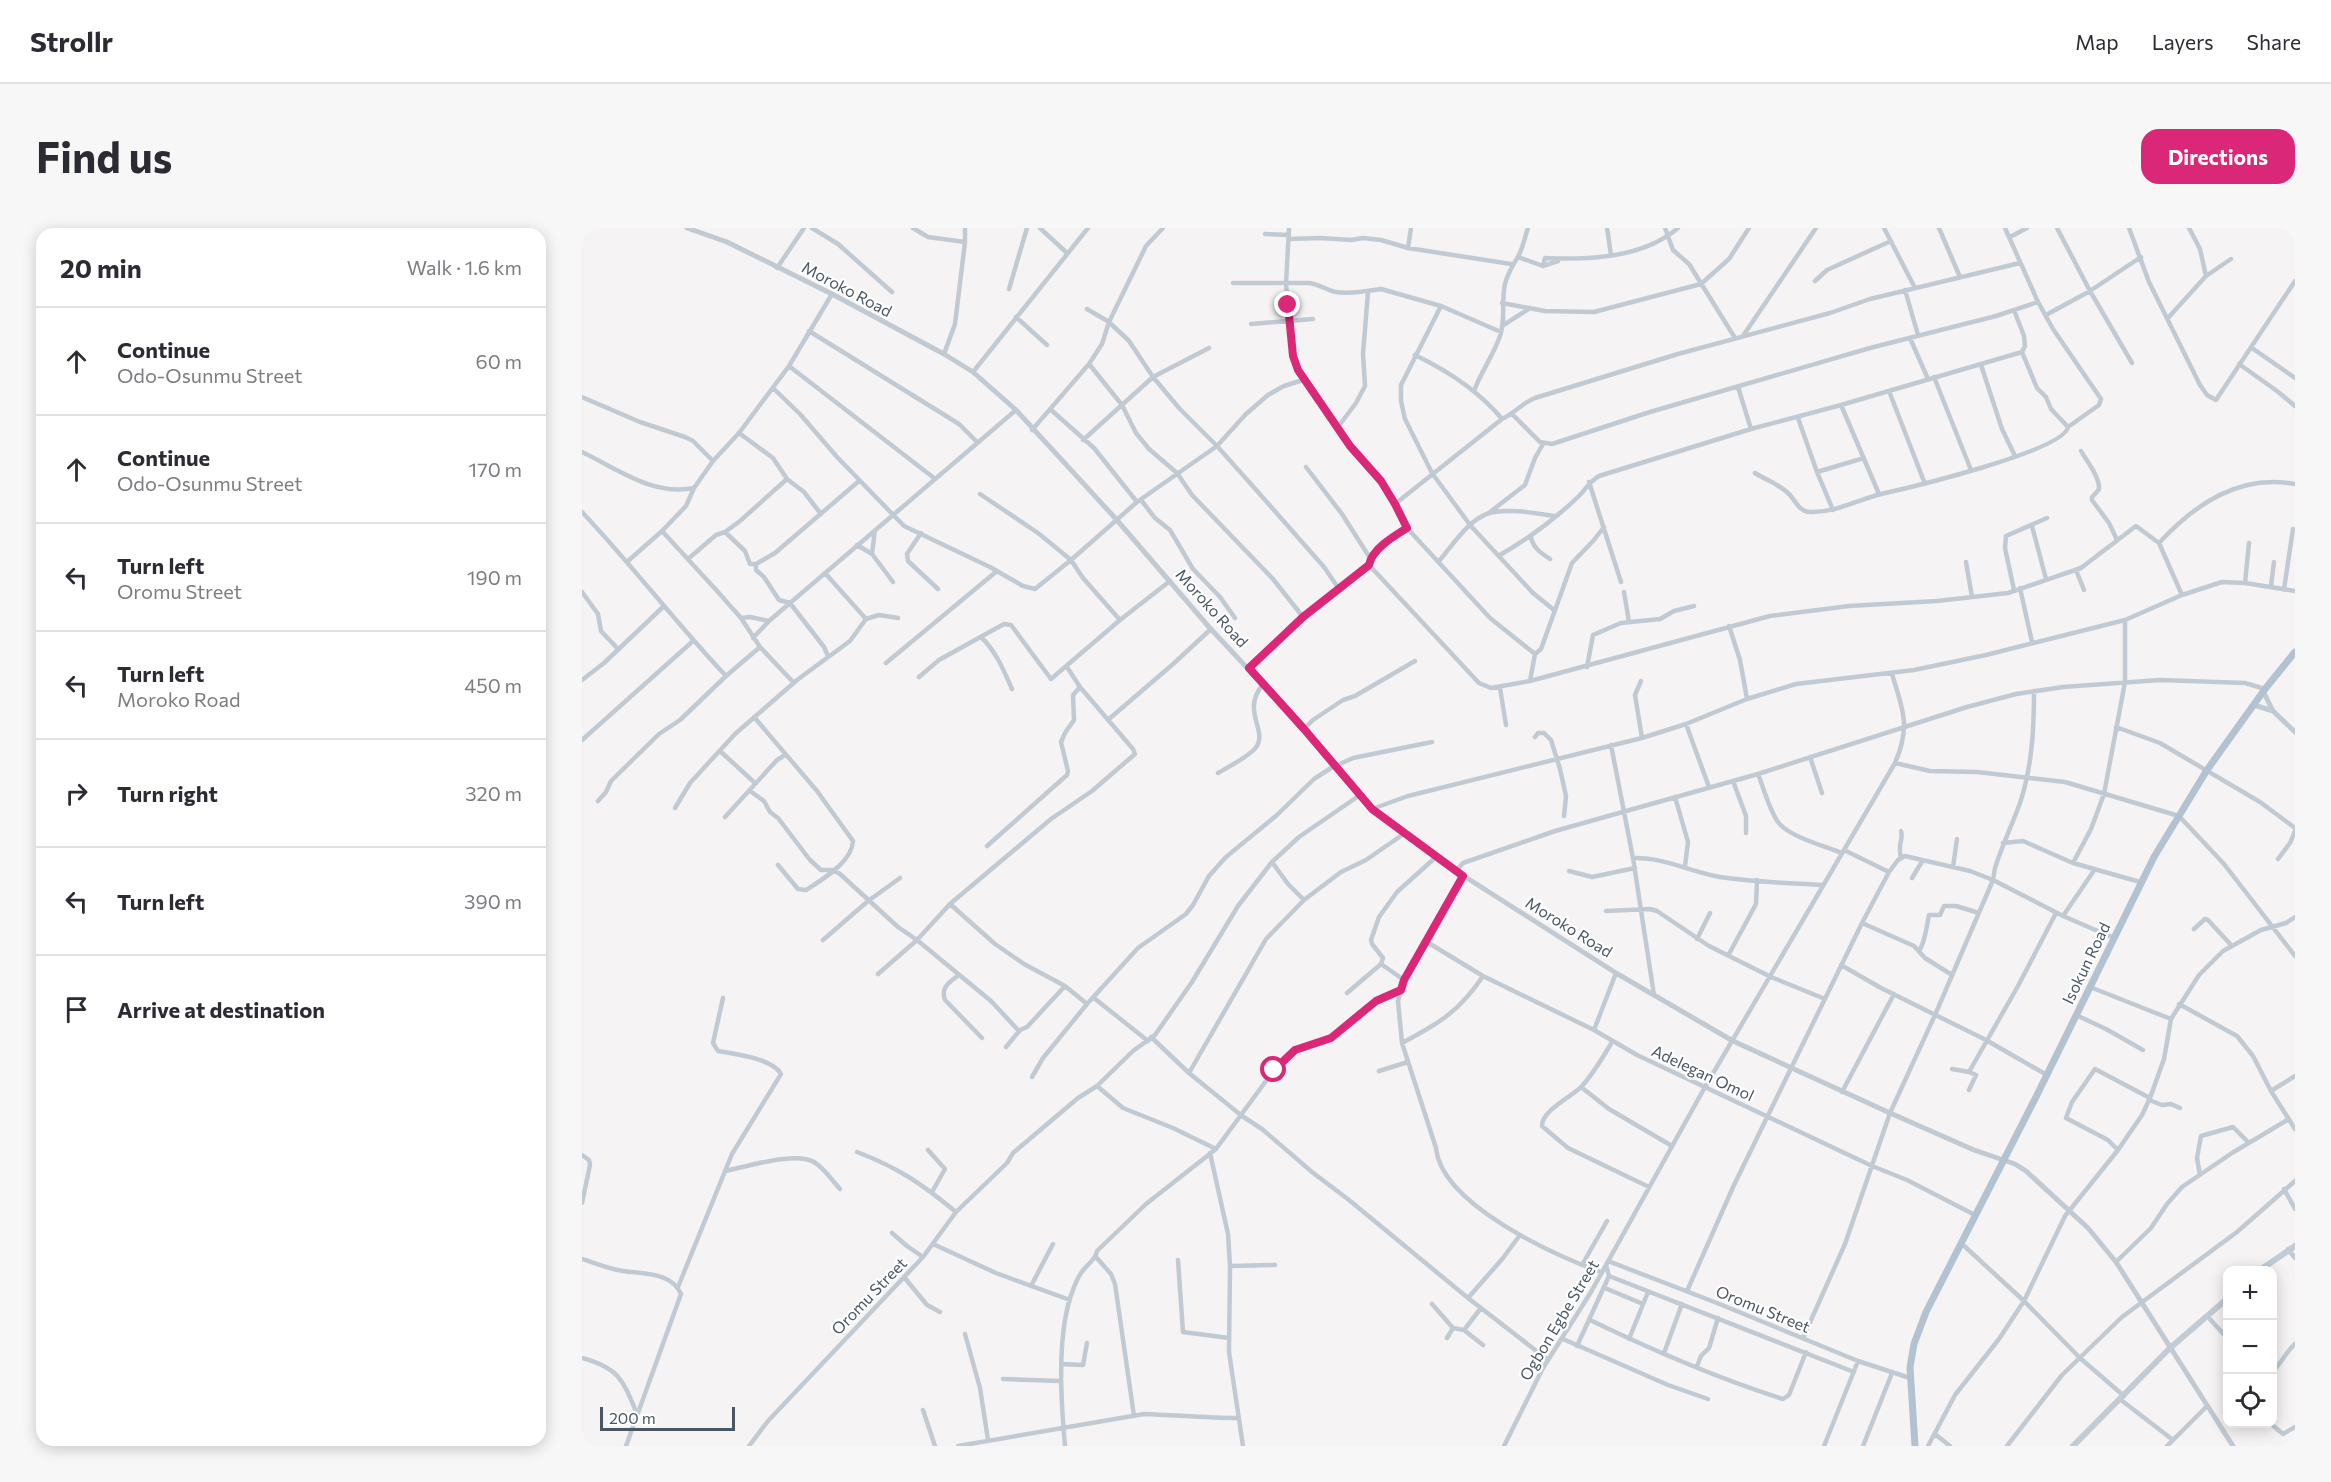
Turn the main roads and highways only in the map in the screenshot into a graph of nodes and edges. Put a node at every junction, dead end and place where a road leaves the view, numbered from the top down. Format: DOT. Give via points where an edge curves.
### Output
graph roads {
  1 [pos="2295,652"];
  2 [pos="2292,1248"];
  3 [pos="2266,1266"];
  4 [pos="2223,1303"];
  5 [pos="1915,1446"];
  6 [pos="2073,1446"];
  1 -- 5 [label="main road, Isokun Road" via="2207,770 2140,882 1926,1312 1914,1344 1910,1378"];
  2 -- 3 [label="main road"];
  4 -- 6 [label="main road" via="2170,1347"];
}
